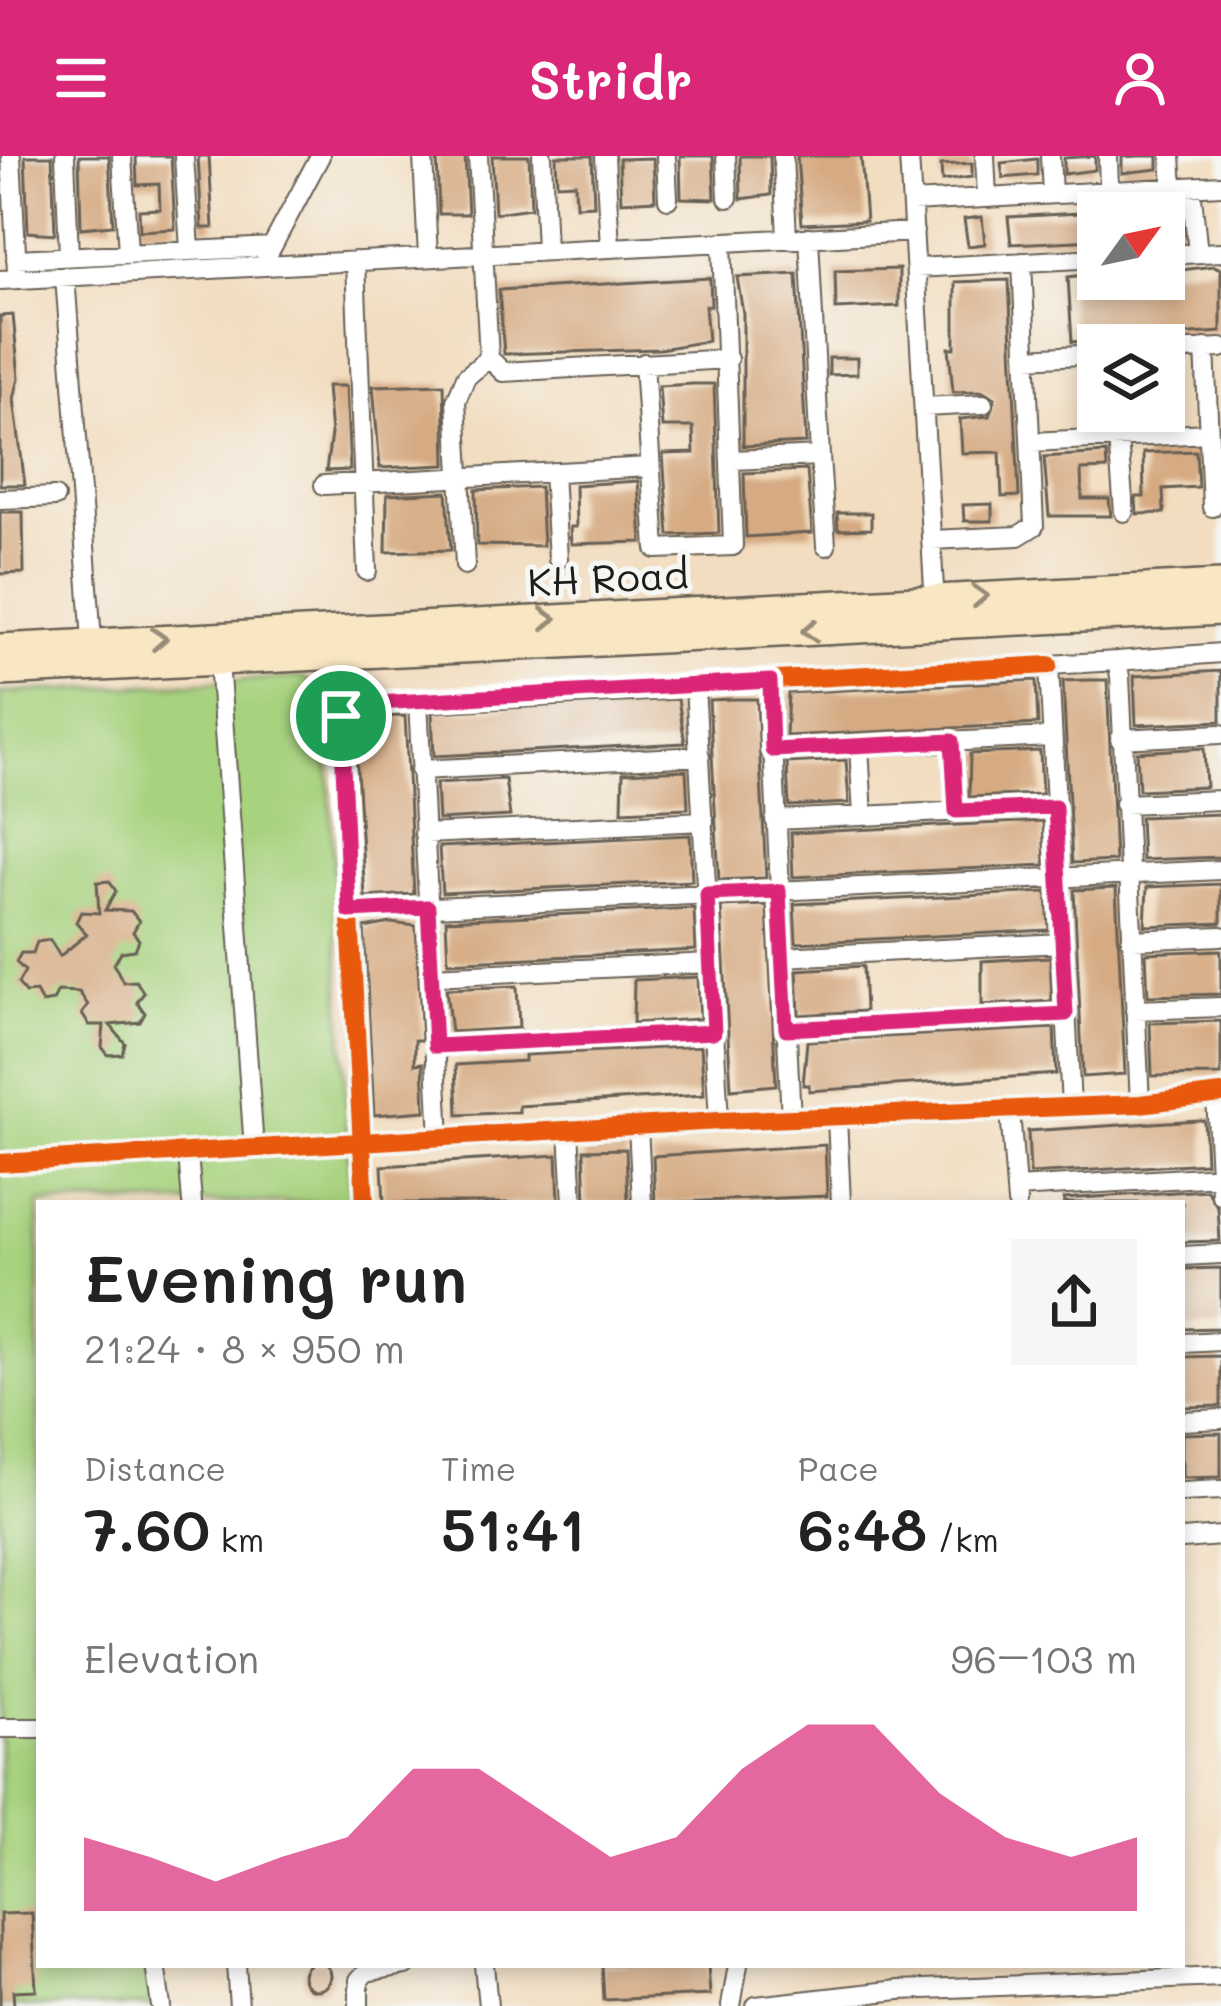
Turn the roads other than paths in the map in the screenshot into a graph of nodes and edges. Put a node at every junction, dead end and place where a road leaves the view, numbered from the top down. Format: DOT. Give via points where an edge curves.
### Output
graph roads {
  1 [pos="11,156"];
  2 [pos="65,156"];
  3 [pos="122,156"];
  4 [pos="184,156"];
  5 [pos="320,156"];
  6 [pos="423,156"];
  7 [pos="478,156"];
  8 [pos="542,156"];
  9 [pos="605,156"];
  10 [pos="666,156"];
  11 [pos="726,156"];
  12 [pos="783,156"];
  13 [pos="909,156"];
  14 [pos="985,156"];
  15 [pos="1050,156"];
  16 [pos="1108,156"];
  17 [pos="1171,156"];
  18 [pos="1221,185"];
  19 [pos="1182,188"];
  20 [pos="1108,191"];
  21 [pos="1052,194"];
  22 [pos="728,198"];
  23 [pos="987,198"];
  24 [pos="668,199"];
  25 [pos="912,202"];
  26 [pos="914,232"];
  27 [pos="808,237"];
  28 [pos="787,238"];
  29 [pos="722,242"];
  30 [pos="272,247"];
  31 [pos="610,248"];
  32 [pos="190,250"];
  33 [pos="546,251"];
  34 [pos="1221,252"];
  35 [pos="1198,253"];
  36 [pos="128,254"];
  37 [pos="483,254"];
  38 [pos="1185,254"];
  39 [pos="428,257"];
  40 [pos="1077,259"];
  41 [pos="355,261"];
  42 [pos="1022,262"];
  43 [pos="67,266"];
  44 [pos="262,266"];
  45 [pos="916,268"];
  46 [pos="11,273"];
  47 [pos="1213,348"];
  48 [pos="1077,355"];
  49 [pos="489,358"];
  50 [pos="1027,358"];
  51 [pos="728,359"];
  52 [pos="644,363"];
  53 [pos="982,404"];
  54 [pos="924,407"];
  55 [pos="1209,433"];
  56 [pos="1118,437"];
  57 [pos="1032,442"];
  58 [pos="820,456"];
  59 [pos="733,460"];
  60 [pos="650,466"];
  61 [pos="553,472"];
  62 [pos="461,478"];
  63 [pos="364,483"];
  64 [pos="324,485"];
  65 [pos="55,496"];
  66 [pos="0,499"];
  67 [pos="1212,507"];
  68 [pos="1124,512"];
  69 [pos="931,540"];
  70 [pos="826,546"];
  71 [pos="558,560"];
  72 [pos="465,565"];
  73 [pos="367,571"];
  74 [pos="1221,584"];
  75 [pos="1221,610"];
  76 [pos="935,611"];
  77 [pos="0,648"];
  78 [pos="1221,653"];
  79 [pos="93,655"];
  80 [pos="219,661"];
  81 [pos="1118,661"];
  82 [pos="1049,665"];
  83 [pos="0,672"];
  84 [pos="770,681"];
  85 [pos="695,685"];
  86 [pos="418,700"];
  87 [pos="1221,734"];
  88 [pos="1051,736"];
  89 [pos="1120,739"];
  90 [pos="952,741"];
  91 [pos="860,746"];
  92 [pos="772,750"];
  93 [pos="700,756"];
  94 [pos="420,770"];
  95 [pos="1221,800"];
  96 [pos="1124,804"];
  97 [pos="1055,807"];
  98 [pos="956,811"];
  99 [pos="863,816"];
  100 [pos="775,820"];
  101 [pos="704,821"];
  102 [pos="424,834"];
  103 [pos="1221,870"];
  104 [pos="1128,874"];
  105 [pos="1059,878"];
  106 [pos="779,891"];
  107 [pos="707,894"];
  108 [pos="428,907"];
  109 [pos="349,911"];
  110 [pos="1221,936"];
  111 [pos="1131,940"];
  112 [pos="1062,943"];
  113 [pos="782,957"];
  114 [pos="711,963"];
  115 [pos="431,976"];
  116 [pos="1221,1007"];
  117 [pos="1135,1010"];
  118 [pos="1066,1014"];
  119 [pos="786,1029"];
  120 [pos="714,1032"];
  121 [pos="435,1046"];
  122 [pos="1219,1094"];
  123 [pos="1140,1104"];
  124 [pos="1071,1107"];
  125 [pos="1010,1110"];
  126 [pos="837,1118"];
  127 [pos="790,1120"];
  128 [pos="719,1121"];
  129 [pos="638,1126"];
  130 [pos="569,1130"];
  131 [pos="440,1139"];
  132 [pos="362,1143"];
  133 [pos="254,1149"];
  134 [pos="188,1153"];
  135 [pos="0,1163"];
  136 [pos="1220,1176"];
  137 [pos="1221,1195"];
  138 [pos="1016,1196"];
  139 [pos="192,1200"];
  140 [pos="364,1200"];
  141 [pos="573,1200"];
  142 [pos="642,1200"];
  143 [pos="841,1200"];
  144 [pos="1221,1254"];
  145 [pos="1185,1256"];
  146 [pos="1221,1341"];
  147 [pos="1185,1343"];
  148 [pos="1221,1419"];
  149 [pos="1185,1421"];
  150 [pos="1221,1490"];
  151 [pos="1185,1492"];
  152 [pos="1221,1536"];
  153 [pos="1185,1539"];
  154 [pos="0,1727"];
  155 [pos="36,1728"];
  156 [pos="155,1968"];
  157 [pos="236,1968"];
  158 [pos="389,1968"];
  159 [pos="484,1968"];
  160 [pos="737,1968"];
  161 [pos="1221,1977"];
  162 [pos="899,1998"];
  163 [pos="161,2006"];
  164 [pos="239,2006"];
  165 [pos="359,2006"];
  166 [pos="488,2006"];
  167 [pos="731,2006"];
  168 [pos="756,2006"];
  1 -- 46 [label="street"];
  2 -- 43 [label="street"];
  3 -- 36 [label="street"];
  4 -- 32 [label="street"];
  5 -- 30 [label="street"];
  6 -- 39 [label="street"];
  7 -- 37 [label="street"];
  8 -- 33 [label="street"];
  9 -- 31 [label="street"];
  10 -- 24 [label="street"];
  11 -- 22 [label="street"];
  12 -- 28 [label="street"];
  13 -- 25 [label="street"];
  14 -- 23 [label="street"];
  15 -- 21 [label="street"];
  16 -- 20 [label="street"];
  17 -- 19 [label="street"];
  18 -- 19 [label="street"];
  19 -- 20 [label="street"];
  19 -- 35 [label="street"];
  20 -- 21 [label="street"];
  21 -- 23 [label="street"];
  23 -- 25 [label="street"];
  25 -- 26 [label="street"];
  26 -- 27 [label="street"];
  26 -- 45 [label="street"];
  27 -- 28 [label="street"];
  27 -- 58 [label="street"];
  28 -- 29 [label="street"];
  29 -- 31 [label="street"];
  29 -- 51 [label="street"];
  30 -- 32 [label="street"];
  30 -- 44 [label="street"];
  31 -- 33 [label="street"];
  32 -- 36 [label="street"];
  33 -- 37 [label="street"];
  34 -- 35 [label="street"];
  35 -- 38 [label="street"];
  36 -- 43 [label="street"];
  37 -- 39 [label="street"];
  37 -- 49 [label="street"];
  39 -- 41 [label="street"];
  40 -- 42 [label="street"];
  41 -- 44 [label="street"];
  41 -- 63 [label="street"];
  42 -- 45 [label="street"];
  42 -- 50 [label="street"];
  43 -- 44 [label="street"];
  43 -- 46 [label="street"];
  43 -- 79 [label="street"];
  45 -- 54 [label="street"];
  47 -- 55 [label="street"];
  48 -- 50 [label="street"];
  49 -- 52 [label="street" via="503,372"];
  49 -- 62 [label="street" via="466,377 456,401"];
  50 -- 57 [label="street"];
  51 -- 52 [label="street"];
  51 -- 59 [label="street"];
  52 -- 60 [label="street"];
  53 -- 54 [label="street"];
  54 -- 69 [label="street"];
  55 -- 56 [label="street"];
  55 -- 67 [label="street"];
  56 -- 57 [label="street"];
  56 -- 68 [label="street"];
  57 -- 69 [label="street" via="1034,526 1018,536"];
  58 -- 59 [label="street"];
  58 -- 70 [label="street"];
  59 -- 60 [label="street" via="737,542 728,548 656,549"];
  60 -- 61 [label="street"];
  61 -- 62 [label="street"];
  61 -- 71 [label="street"];
  62 -- 63 [label="street"];
  62 -- 72 [label="street"];
  63 -- 64 [label="street"];
  63 -- 73 [label="street"];
  65 -- 66 [label="street"];
  69 -- 76 [label="street"];
  76 -- 74 [label="main road, KH Road, one-way"];
  75 -- 76 [label="main road, KH Road"];
  79 -- 76 [label="main road, KH Road, one-way"];
  76 -- 80 [label="main road, KH Road, one-way"];
  77 -- 79 [label="main road, KH Road"];
  78 -- 81 [label="street"];
  79 -- 80 [label="main road, KH Road"];
  79 -- 83 [label="main road, KH Road"];
  80 -- 133 [label="street"];
  81 -- 82 [label="street"];
  81 -- 89 [label="street"];
  82 -- 84 [label="street"];
  82 -- 88 [label="street"];
  84 -- 85 [label="street"];
  84 -- 92 [label="street"];
  85 -- 86 [label="street"];
  85 -- 93 [label="street"];
  86 -- 94 [label="street"];
  86 -- 109 [label="street" via="359,704 341,716"];
  87 -- 89 [label="street"];
  88 -- 90 [label="street"];
  88 -- 97 [label="street"];
  89 -- 96 [label="street"];
  90 -- 91 [label="street"];
  90 -- 98 [label="street"];
  91 -- 92 [label="street"];
  91 -- 99 [label="street"];
  92 -- 100 [label="street"];
  93 -- 94 [label="street"];
  93 -- 101 [label="street"];
  94 -- 102 [label="street"];
  95 -- 96 [label="street"];
  96 -- 104 [label="street"];
  97 -- 98 [label="street"];
  97 -- 105 [label="street"];
  98 -- 99 [label="street"];
  99 -- 100 [label="street"];
  100 -- 106 [label="street"];
  101 -- 102 [label="street"];
  101 -- 107 [label="street"];
  102 -- 108 [label="street"];
  103 -- 104 [label="street"];
  104 -- 105 [label="street"];
  104 -- 111 [label="street"];
  105 -- 106 [label="street"];
  105 -- 112 [label="street"];
  106 -- 107 [label="street"];
  106 -- 113 [label="street"];
  107 -- 108 [label="street"];
  107 -- 114 [label="street"];
  108 -- 109 [label="street"];
  108 -- 115 [label="street"];
  109 -- 132 [label="street"];
  110 -- 111 [label="street"];
  111 -- 117 [label="street"];
  112 -- 113 [label="street"];
  112 -- 118 [label="street"];
  113 -- 119 [label="street"];
  114 -- 115 [label="street"];
  114 -- 120 [label="street"];
  115 -- 121 [label="street"];
  116 -- 117 [label="street"];
  117 -- 123 [label="street"];
  118 -- 119 [label="street"];
  118 -- 124 [label="street"];
  119 -- 127 [label="street"];
  120 -- 121 [label="street"];
  120 -- 128 [label="street"];
  121 -- 131 [label="street"];
  122 -- 123 [label="street"];
  122 -- 136 [label="street"];
  123 -- 124 [label="street"];
  124 -- 125 [label="street"];
  125 -- 126 [label="street"];
  125 -- 138 [label="street"];
  126 -- 127 [label="street"];
  126 -- 143 [label="street"];
  127 -- 128 [label="street"];
  128 -- 129 [label="street"];
  129 -- 130 [label="street"];
  129 -- 142 [label="street"];
  130 -- 131 [label="street"];
  130 -- 141 [label="street"];
  131 -- 132 [label="street"];
  132 -- 133 [label="street"];
  132 -- 140 [label="street"];
  133 -- 134 [label="street"];
  134 -- 135 [label="street"];
  134 -- 139 [label="street"];
  136 -- 137 [label="street"];
  136 -- 138 [label="street"];
  144 -- 145 [label="street"];
  146 -- 147 [label="street"];
  148 -- 149 [label="street"];
  150 -- 151 [label="street"];
  152 -- 153 [label="street"];
  154 -- 155 [label="street"];
  156 -- 163 [label="street"];
  157 -- 164 [label="street"];
  158 -- 165 [label="street" via="359,1980"];
  159 -- 166 [label="street"];
  160 -- 167 [label="street"];
  161 -- 162 [label="street"];
  162 -- 168 [label="street"];
}
